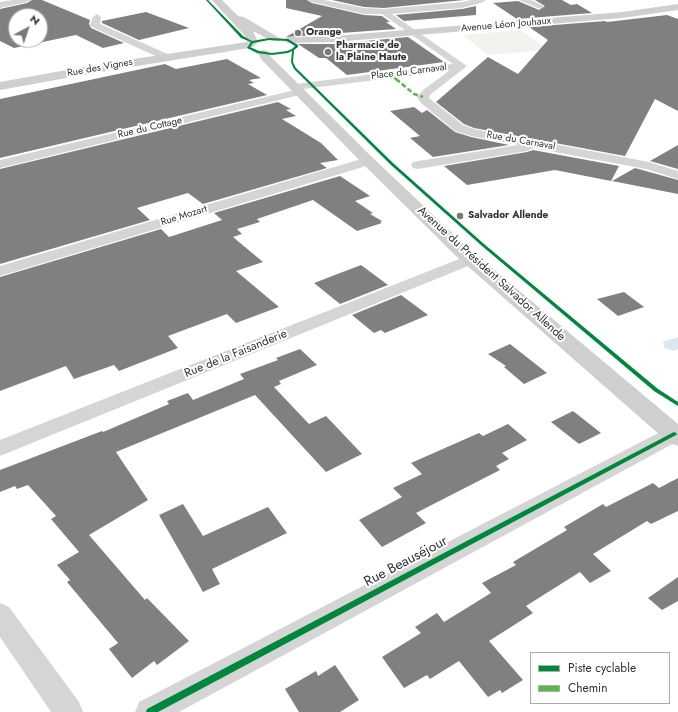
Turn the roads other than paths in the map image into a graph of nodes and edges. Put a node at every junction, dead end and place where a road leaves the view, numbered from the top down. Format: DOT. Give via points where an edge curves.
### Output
graph roads {
  1 [pos="27,0"];
  2 [pos="217,0"];
  3 [pos="312,0"];
  4 [pos="481,0"];
  5 [pos="523,0"];
  6 [pos="0,5"];
  7 [pos="540,6"];
  8 [pos="678,7"];
  9 [pos="384,12"];
  10 [pos="231,14"];
  11 [pos="97,17"];
  12 [pos="411,32"];
  13 [pos="276,38"];
  14 [pos="291,46"];
  15 [pos="256,48"];
  16 [pos="166,57"];
  17 [pos="462,66"];
  18 [pos="278,70"];
  19 [pos="0,86"];
  20 [pos="298,90"];
  21 [pos="534,144"];
  22 [pos="368,161"];
  23 [pos="0,164"];
  24 [pos="418,165"];
  25 [pos="678,175"];
  26 [pos="472,259"];
  27 [pos="0,271"];
  28 [pos="676,435"];
  29 [pos="0,448"];
  30 [pos="0,614"];
  31 [pos="68,712"];
  32 [pos="150,712"];
  1 -- 6 [label="street"];
  2 -- 10 [label="street"];
  3 -- 9 [label="street" via="364,11"];
  4 -- 9 [label="street" via="462,5"];
  5 -- 7 [label="street"];
  8 -- 12 [label="street, Avenue Léon Jouhaux" via="622,15"];
  9 -- 12 [label="street, Place du Carnaval"];
  10 -- 13 [label="street"];
  10 -- 15 [label="street, Avenue du Président Salvador Allende" via="250,35"];
  11 -- 16 [label="street" via="95,25"];
  12 -- 14 [label="street, Avenue Léon Jouhaux"];
  12 -- 17 [label="street, Place du Carnaval"];
  13 -- 14 [label="street"];
  13 -- 15 [label="street" via="262,39"];
  14 -- 15 [label="street"];
  14 -- 18 [label="street"];
  15 -- 16 [label="street, Rue des Vignes"];
  15 -- 18 [label="street, Avenue du Président Salvador Allende"];
  16 -- 19 [label="street, Rue des Vignes"];
  17 -- 20 [label="street, Place du Carnaval"];
  17 -- 21 [label="street, Rue du Carnaval" via="427,92 423,97 425,101 458,128"];
  18 -- 20 [label="street, Avenue du Président Salvador Allende"];
  20 -- 22 [label="street, Avenue du Président Salvador Allende"];
  20 -- 23 [label="street, Rue du Cottage"];
  21 -- 24 [label="street" via="525,148"];
  21 -- 25 [label="street, Rue du Carnaval" via="649,166"];
  22 -- 26 [label="street, Avenue du Président Salvador Allende"];
  22 -- 27 [label="street, Rue Mozart"];
  26 -- 28 [label="street, Avenue du Président Salvador Allende"];
  26 -- 29 [label="street, Rue de la Faisanderie"];
  28 -- 32 [label="street, Rue Beauséjour"];
  30 -- 31 [label="street"];
}
